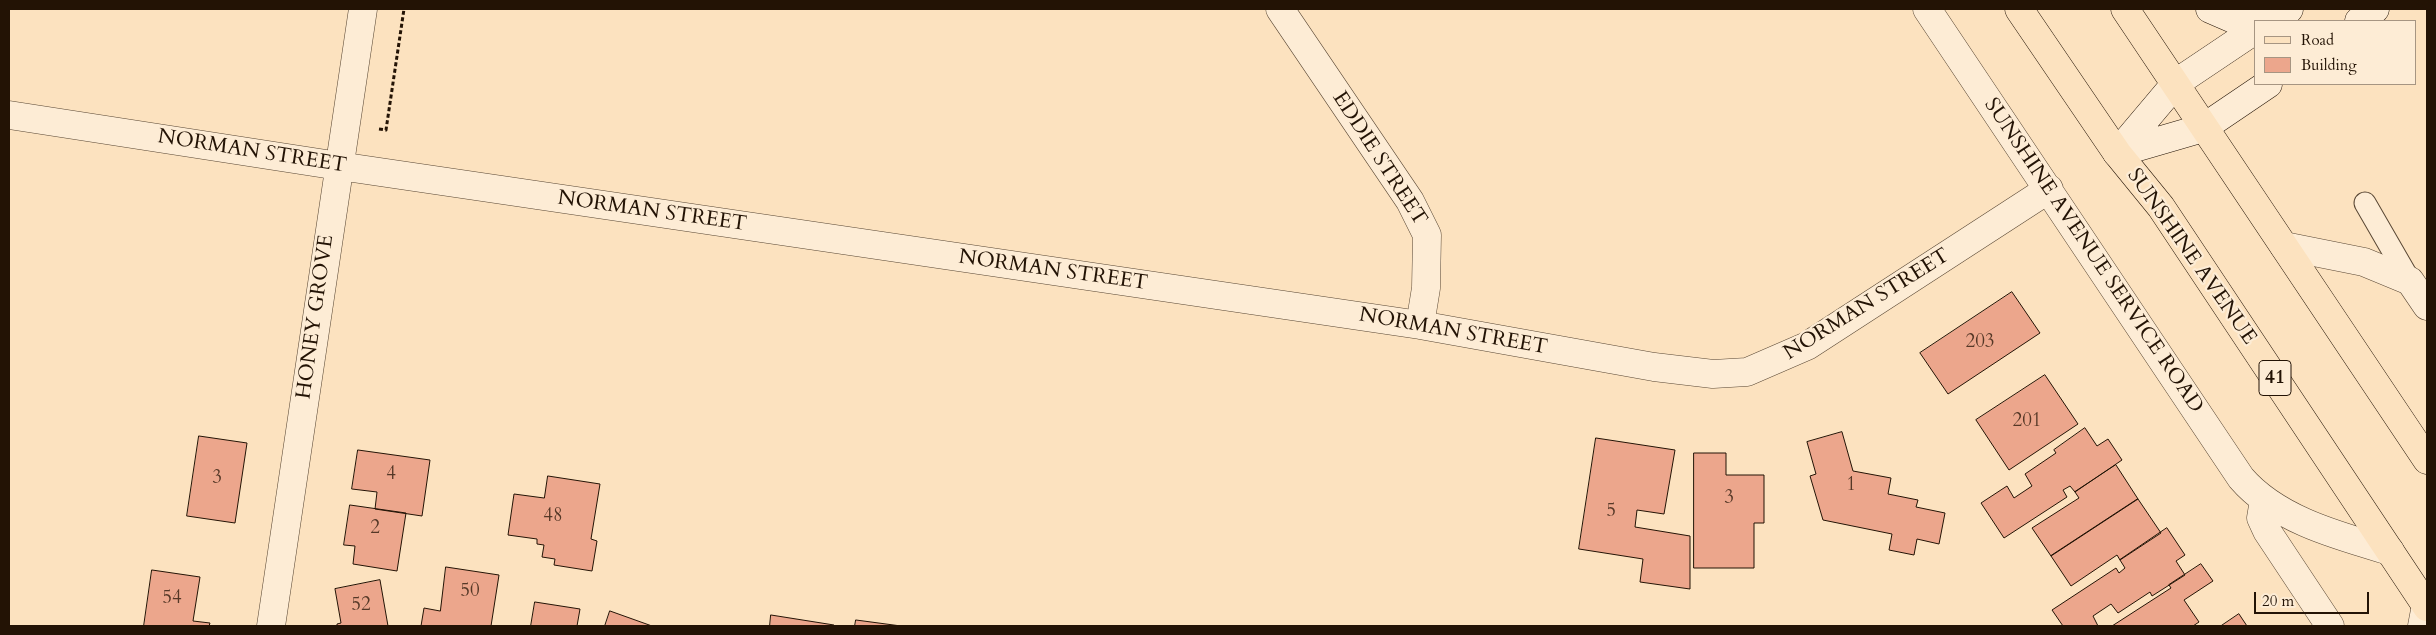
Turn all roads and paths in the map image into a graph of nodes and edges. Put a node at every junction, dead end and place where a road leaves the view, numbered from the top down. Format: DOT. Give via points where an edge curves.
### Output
graph roads {
  1 [pos="363,9"];
  2 [pos="1280,9"];
  3 [pos="1927,9"];
  4 [pos="2019,9"];
  5 [pos="2125,9"];
  6 [pos="2210,9"];
  7 [pos="2289,9"];
  8 [pos="2375,9"];
  9 [pos="2271,20"];
  10 [pos="2359,20"];
  11 [pos="2254,23"];
  12 [pos="2254,31"];
  13 [pos="2176,83"];
  14 [pos="2267,85"];
  15 [pos="9,115"];
  16 [pos="2204,128"];
  17 [pos="2117,153"];
  18 [pos="339,166"];
  19 [pos="2049,189"];
  20 [pos="2365,203"];
  21 [pos="2284,246"];
  22 [pos="2410,281"];
  23 [pos="2427,306"];
  24 [pos="1420,325"];
  25 [pos="2427,460"];
  26 [pos="2264,500"];
  27 [pos="2390,551"];
  28 [pos="2425,613"];
  29 [pos="271,626"];
  30 [pos="2330,626"];
  1 -- 18 [label="street, HONEY GROVE"];
  2 -- 24 [label="street, EDDIE STREET" via="1410,201 1428,235 1426,288"];
  3 -- 19 [label="street, SUNSHINE AVENUE SERVICE ROAD"];
  4 -- 17 [label="main road, SUNSHINE AVENUE / 41"];
  5 -- 13 [label="main road"];
  6 -- 11 [label="street" via="2240,22"];
  7 -- 9 [label="street"];
  8 -- 10 [label="street"];
  12 -- 13 [label="street"];
  13 -- 16 [label="main road"];
  13 -- 17 [label="street"];
  14 -- 16 [label="street"];
  15 -- 18 [label="street, NORMAN STREET"];
  16 -- 17 [label="street"];
  16 -- 21 [label="main road"];
  17 -- 27 [label="main road, SUNSHINE AVENUE / 41" via="2161,207"];
  18 -- 24 [label="street, NORMAN STREET"];
  18 -- 29 [label="street, HONEY GROVE"];
  19 -- 24 [label="street, NORMAN STREET" via="1842,325 1807,346 1747,372 1713,374 1654,367"];
  19 -- 26 [label="street, SUNSHINE AVENUE SERVICE ROAD" via="2241,478"];
  20 -- 22 [label="lane"];
  21 -- 22 [label="street" via="2364,262"];
  21 -- 25 [label="main road"];
  22 -- 23 [label="street"];
  26 -- 27 [label="street, SUNSHINE AVENUE SERVICE ROAD" via="2340,536"];
  26 -- 30 [label="street" via="2260,518"];
  27 -- 28 [label="main road, SUNSHINE AVENUE / 41"];
}
